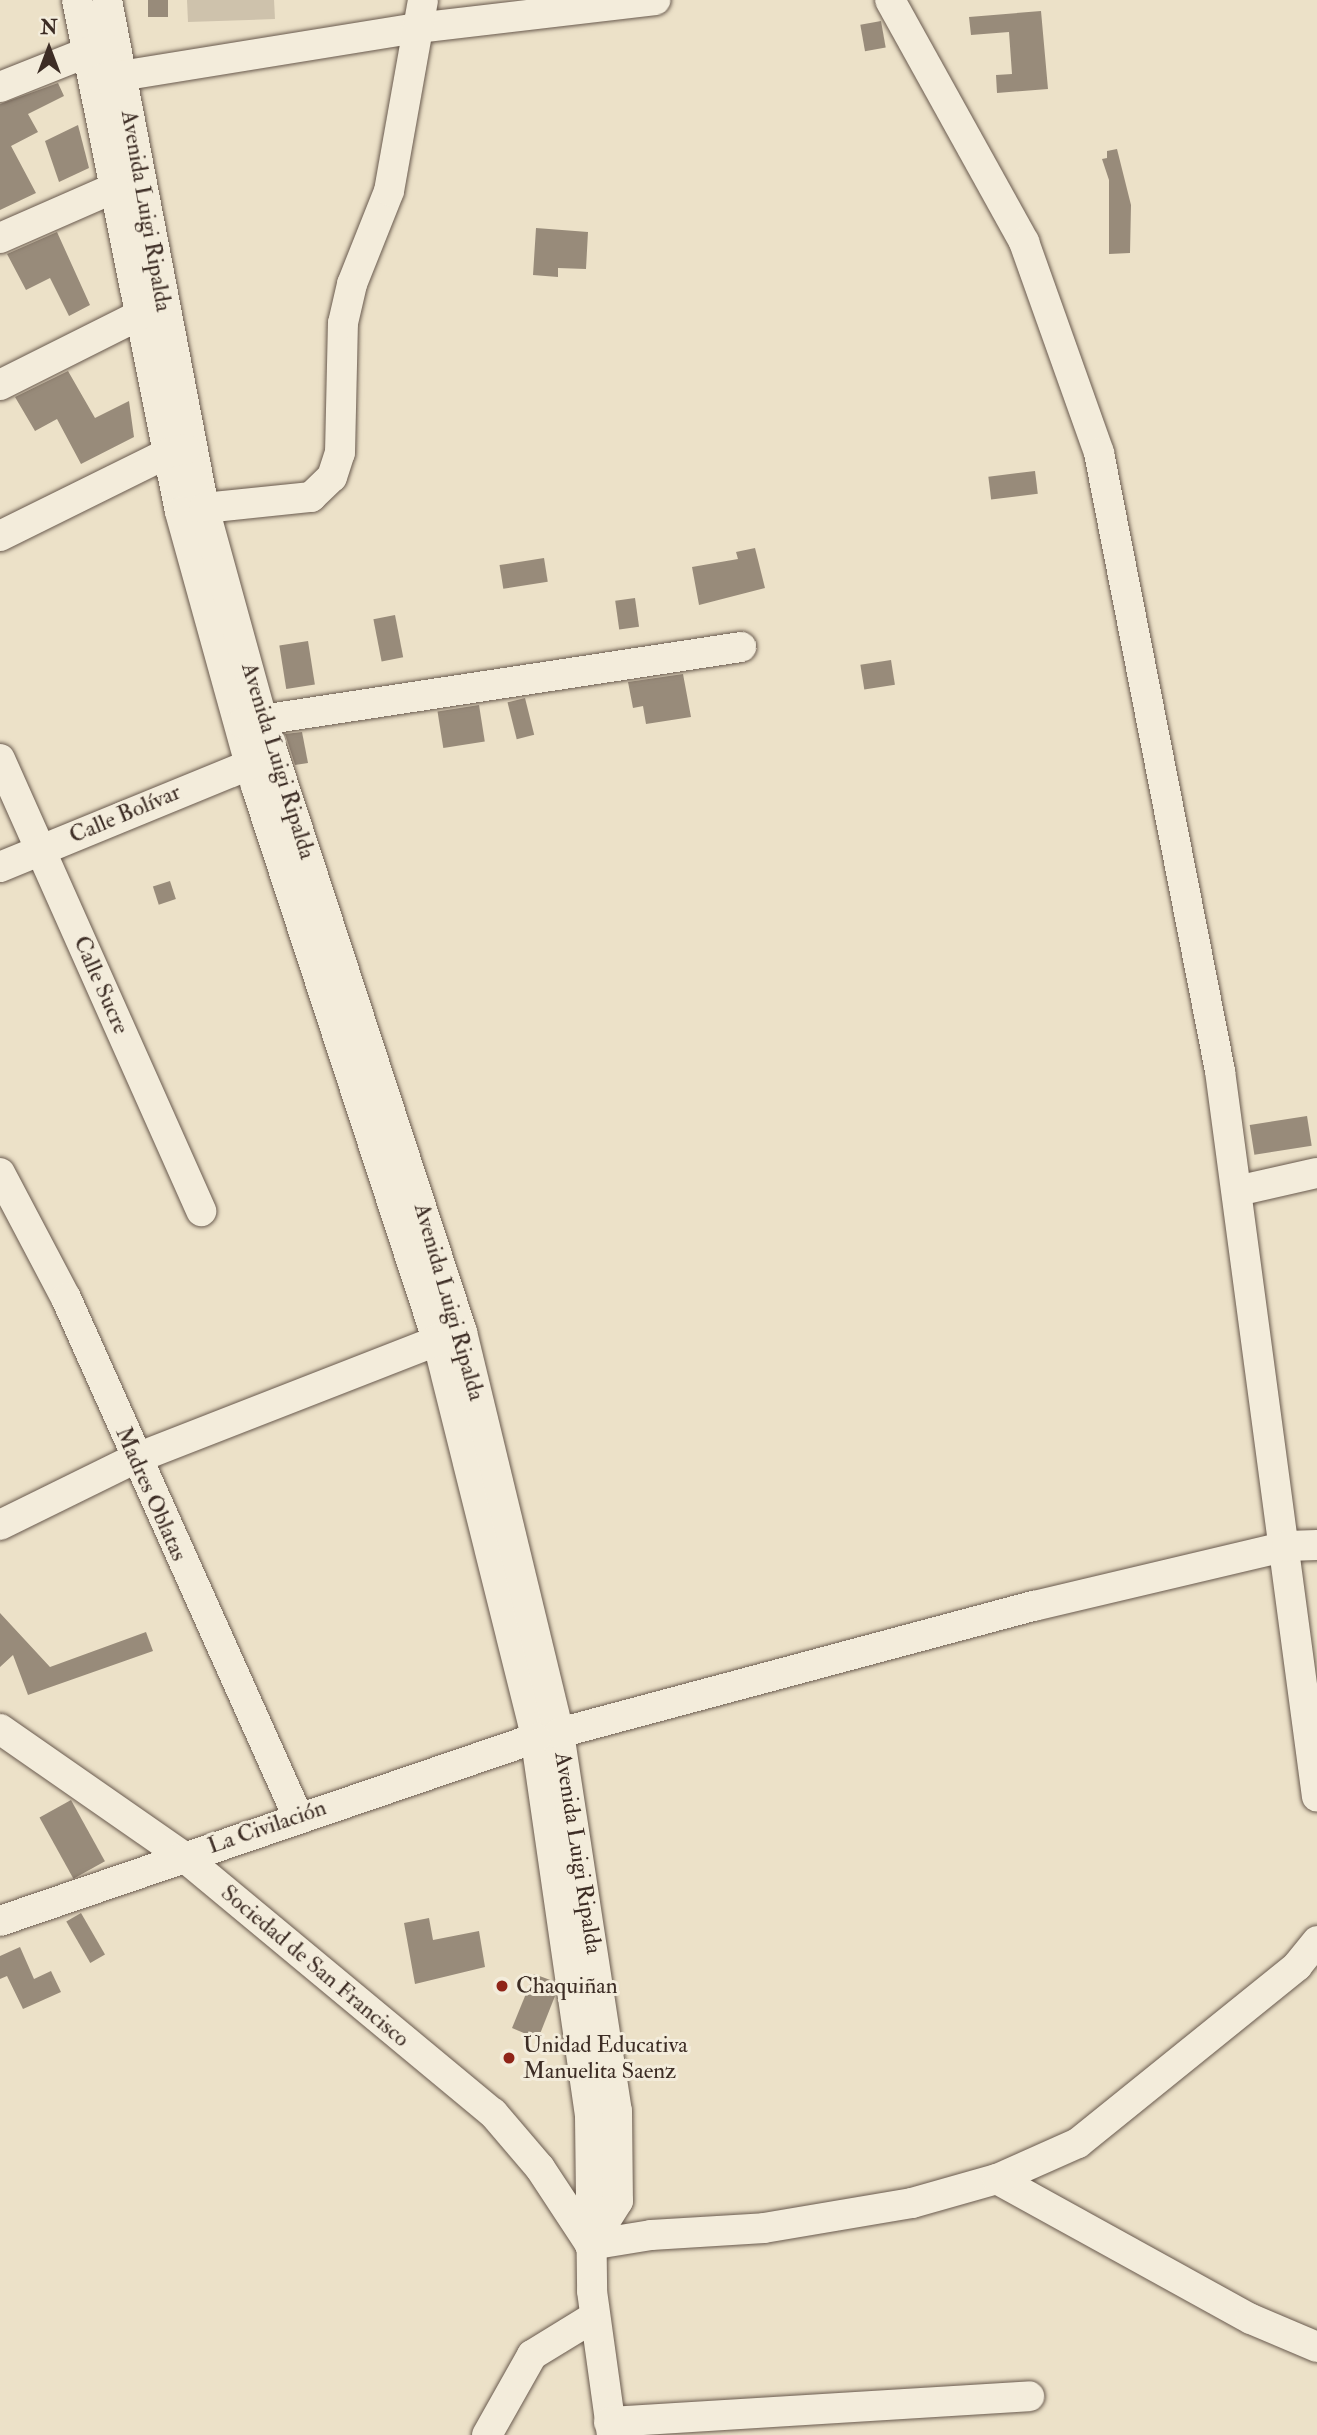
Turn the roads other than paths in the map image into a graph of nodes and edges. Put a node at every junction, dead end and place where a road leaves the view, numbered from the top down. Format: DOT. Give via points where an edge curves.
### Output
graph roads {
  1 [pos="77,0"];
  2 [pos="107,0"];
  3 [pos="655,0"];
  4 [pos="890,0"];
  5 [pos="420,14"];
  6 [pos="115,44"];
  7 [pos="84,49"];
  8 [pos="121,75"];
  9 [pos="91,82"];
  10 [pos="0,86"];
  11 [pos="114,188"];
  12 [pos="0,238"];
  13 [pos="140,315"];
  14 [pos="0,385"];
  15 [pos="180,451"];
  16 [pos="204,508"];
  17 [pos="0,536"];
  18 [pos="741,648"];
  19 [pos="251,721"];
  20 [pos="0,759"];
  21 [pos="251,764"];
  22 [pos="40,850"];
  23 [pos="0,867"];
  24 [pos="0,1173"];
  25 [pos="1317,1173"];
  26 [pos="1237,1191"];
  27 [pos="201,1211"];
  28 [pos="450,1336"];
  29 [pos="134,1459"];
  30 [pos="0,1525"];
  31 [pos="1317,1545"];
  32 [pos="1286,1546"];
  33 [pos="0,1729"];
  34 [pos="547,1736"];
  35 [pos="1317,1797"];
  36 [pos="298,1817"];
  37 [pos="183,1856"];
  38 [pos="0,1921"];
  39 [pos="1317,1943"];
  40 [pos="998,2179"];
  41 [pos="590,2245"];
  42 [pos="594,2317"];
  43 [pos="1317,2347"];
  44 [pos="1029,2396"];
  45 [pos="610,2429"];
  46 [pos="487,2435"];
  1 -- 7 [label="street, Avenida Luigi Ripalda"];
  2 -- 6 [label="street, Avenida Luigi Ripalda"];
  3 -- 5 [label="street"];
  4 -- 26 [label="street" via="1024,242 1100,453 1220,1071"];
  5 -- 8 [label="street"];
  5 -- 16 [label="street" via="408,106 389,191 352,284 343,323 340,453 331,477 311,497"];
  6 -- 7 [label="street"];
  6 -- 8 [label="street, Avenida Luigi Ripalda"];
  7 -- 9 [label="street, Avenida Luigi Ripalda"];
  7 -- 10 [label="street"];
  8 -- 9 [label="street"];
  8 -- 15 [label="street, Avenida Luigi Ripalda"];
  9 -- 11 [label="street, Avenida Luigi Ripalda"];
  11 -- 12 [label="street"];
  11 -- 13 [label="street, Avenida Luigi Ripalda"];
  13 -- 14 [label="street"];
  13 -- 15 [label="street, Avenida Luigi Ripalda"];
  15 -- 16 [label="street, Avenida Luigi Ripalda"];
  15 -- 17 [label="street"];
  15 -- 19 [label="street, Avenida Luigi Ripalda"];
  16 -- 19 [label="street, Avenida Luigi Ripalda"];
  18 -- 19 [label="street"];
  19 -- 21 [label="street, Avenida Luigi Ripalda"];
  19 -- 28 [label="street, Avenida Luigi Ripalda"];
  20 -- 22 [label="street, Calle Sucre"];
  21 -- 22 [label="street, Calle Bolívar"];
  21 -- 28 [label="street, Avenida Luigi Ripalda"];
  22 -- 23 [label="street, Calle Bolívar"];
  22 -- 27 [label="street, Calle Sucre"];
  24 -- 29 [label="street, Madres Oblatas" via="66,1298"];
  25 -- 26 [label="street"];
  26 -- 32 [label="street"];
  28 -- 29 [label="street"];
  28 -- 34 [label="street, Avenida Luigi Ripalda"];
  29 -- 30 [label="street"];
  29 -- 36 [label="street, Madres Oblatas"];
  31 -- 32 [label="street, La Civilación"];
  32 -- 34 [label="street, La Civilación" via="1034,1606"];
  32 -- 35 [label="street"];
  33 -- 37 [label="street, Sociedad de San Francisco"];
  34 -- 36 [label="street, La Civilación"];
  34 -- 41 [label="street, Avenida Luigi Ripalda" via="590,2117"];
  36 -- 37 [label="street, La Civilación"];
  37 -- 38 [label="street, La Civilación"];
  37 -- 41 [label="street, Sociedad de San Francisco" via="493,2113 540,2168"];
  39 -- 40 [label="street" via="1297,1966 1078,2143"];
  40 -- 41 [label="street" via="912,2203 764,2228 651,2235"];
  40 -- 43 [label="street" via="1251,2319"];
  41 -- 42 [label="street, Avenida Luigi Ripalda"];
  42 -- 45 [label="street, Avenida Luigi Ripalda"];
  42 -- 46 [label="street" via="531,2355"];
  44 -- 45 [label="street"];
}
